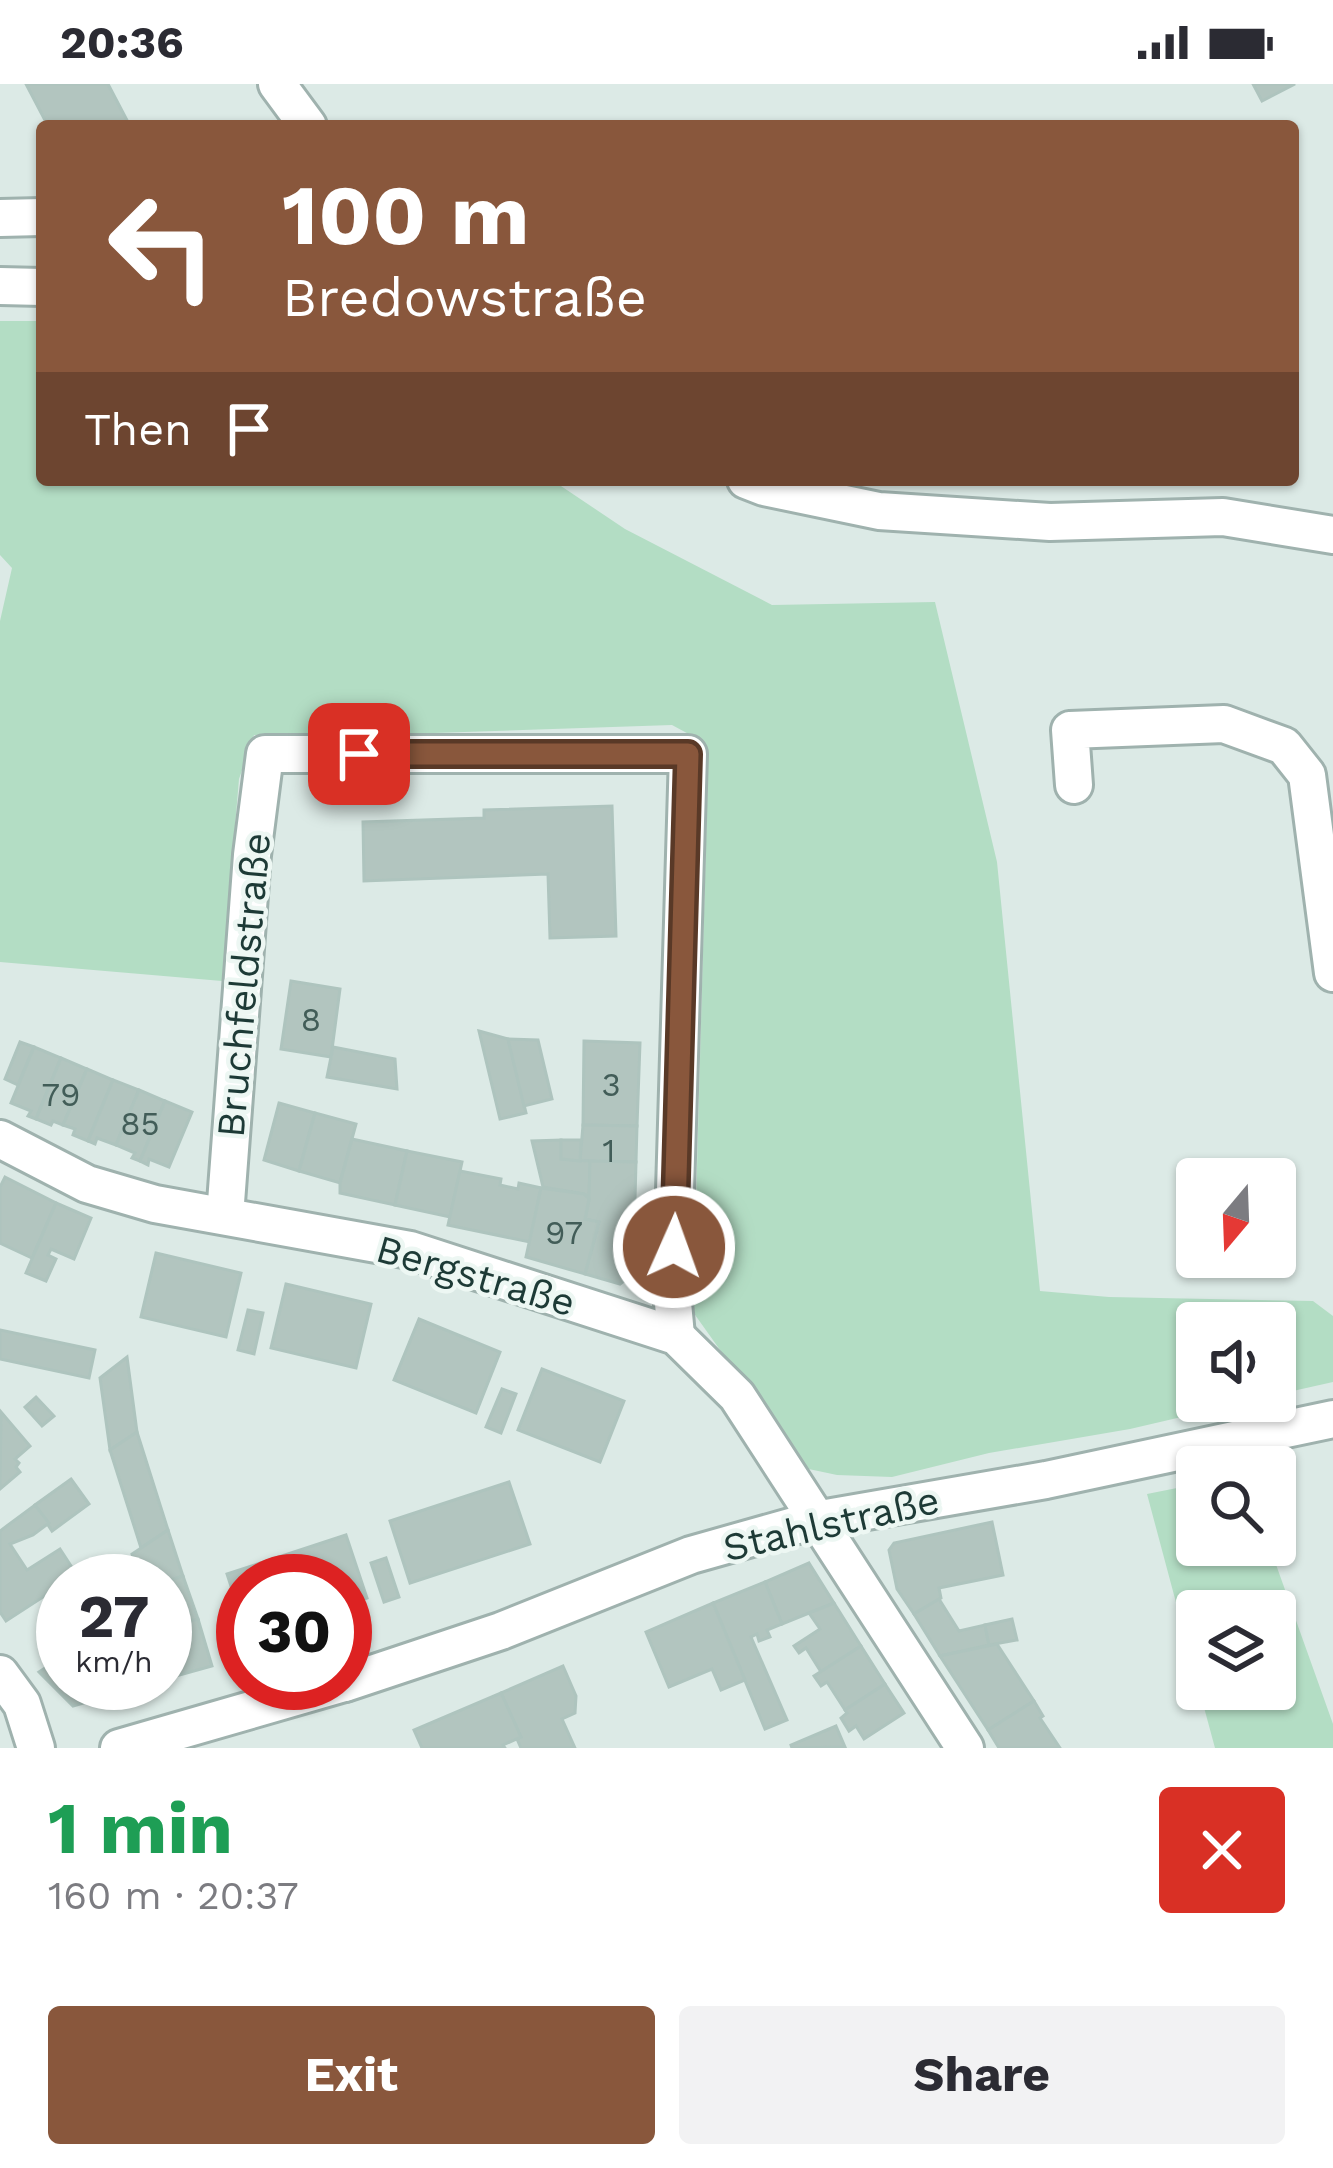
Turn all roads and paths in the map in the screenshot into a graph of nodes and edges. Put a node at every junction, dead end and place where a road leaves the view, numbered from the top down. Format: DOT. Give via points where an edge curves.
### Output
graph roads {
  1 [pos="277,84"];
  2 [pos="304,120"];
  3 [pos="36,217"];
  4 [pos="0,218"];
  5 [pos="0,286"];
  6 [pos="36,287"];
  7 [pos="761,486"];
  8 [pos="1333,535"];
  9 [pos="1074,785"];
  10 [pos="1333,973"];
  11 [pos="0,1139"];
  12 [pos="225,1216"];
  13 [pos="676,1336"];
  14 [pos="1333,1419"];
  15 [pos="815,1520"];
  16 [pos="372,1674"];
  17 [pos="0,1675"];
  18 [pos="251,1710"];
  19 [pos="36,1748"];
  20 [pos="119,1748"];
  21 [pos="965,1748"];
  1 -- 2 [label="street"];
  3 -- 4 [label="street"];
  5 -- 6 [label="street"];
  7 -- 8 [label="street" via="879,511 1050,522 1223,517"];
  9 -- 10 [label="street" via="1070,730 1224,724 1284,746 1307,775"];
  11 -- 12 [label="street, Bergstraße" via="87,1184"];
  12 -- 13 [label="street, Bergstraße" via="410,1250"];
  12 -- 13 [label="street, Bruchfeldstraße" via="265,754 688,754"];
  13 -- 15 [label="street, Bergstraße" via="737,1396"];
  14 -- 15 [label="street, Stahlstraße"];
  15 -- 16 [label="street, Stahlstraße" via="691,1555"];
  15 -- 21 [label="street, Bergstraße"];
  17 -- 19 [label="street" via="22,1704"];
  18 -- 20 [label="street, Stahlstraße"];
}
